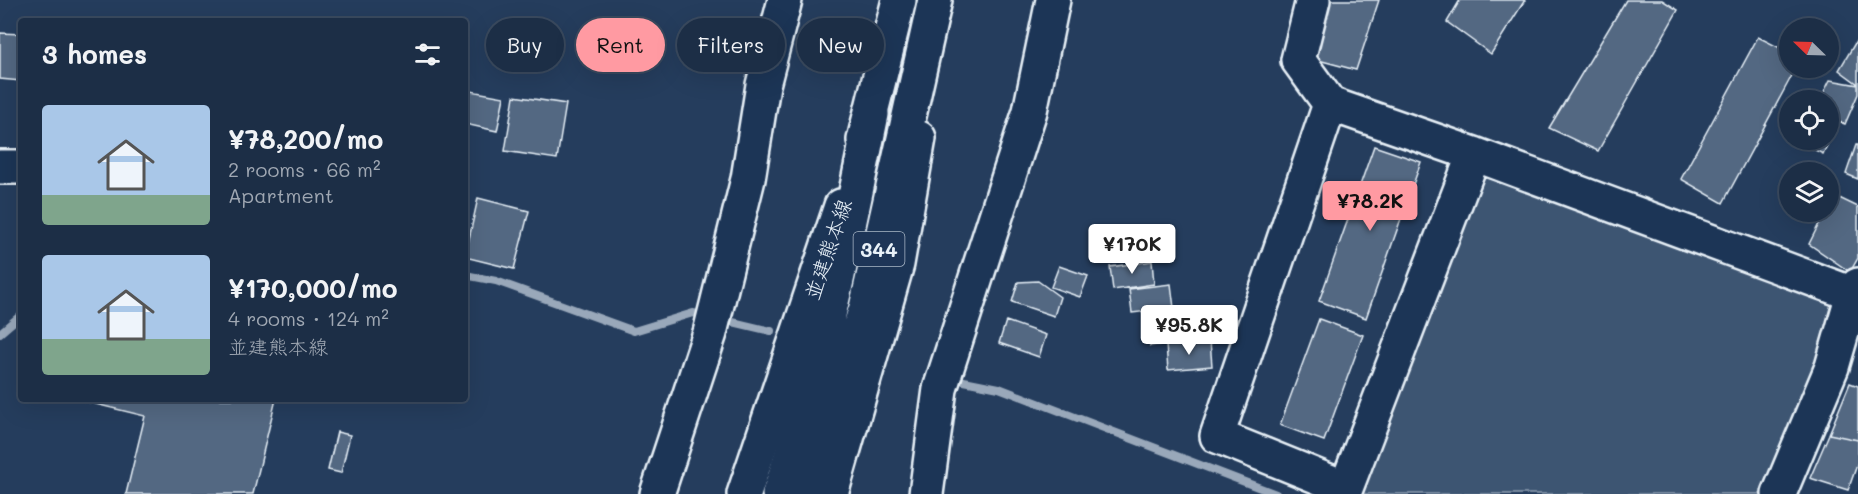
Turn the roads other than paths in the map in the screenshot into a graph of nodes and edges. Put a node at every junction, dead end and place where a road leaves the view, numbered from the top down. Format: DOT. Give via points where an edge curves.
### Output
graph roads {
  1 [pos="785,0"];
  2 [pos="899,0"];
  3 [pos="935,0"];
  4 [pos="942,0"];
  5 [pos="1053,0"];
  6 [pos="1313,0"];
  7 [pos="1330,104"];
  8 [pos="872,114"];
  9 [pos="1474,154"];
  10 [pos="0,167"];
  11 [pos="18,167"];
  12 [pos="1855,290"];
  13 [pos="1845,372"];
  14 [pos="1786,492"];
  15 [pos="657,494"];
  16 [pos="744,494"];
  17 [pos="779,494"];
  18 [pos="805,494"];
  19 [pos="831,494"];
  20 [pos="926,494"];
  1 -- 15 [label="main road" via="763,85 748,179 710,333"];
  2 -- 8 [label="main road, 並建熊本線"];
  3 -- 18 [label="main road, 344" via="866,308"];
  4 -- 19 [label="main road" via="897,264"];
  5 -- 20 [label="main road" via="1030,111 940,389"];
  6 -- 7 [label="main road" via="1298,60"];
  7 -- 9 [label="main road"];
  7 -- 9 [label="main road" via="1216,436 1346,488"];
  8 -- 16 [label="main road, 並建熊本線"];
  8 -- 17 [label="main road, 344" via="837,285 799,434"];
  9 -- 12 [label="main road"];
  10 -- 11 [label="main road"];
  12 -- 13 [label="main road"];
  13 -- 14 [label="main road"];
}
